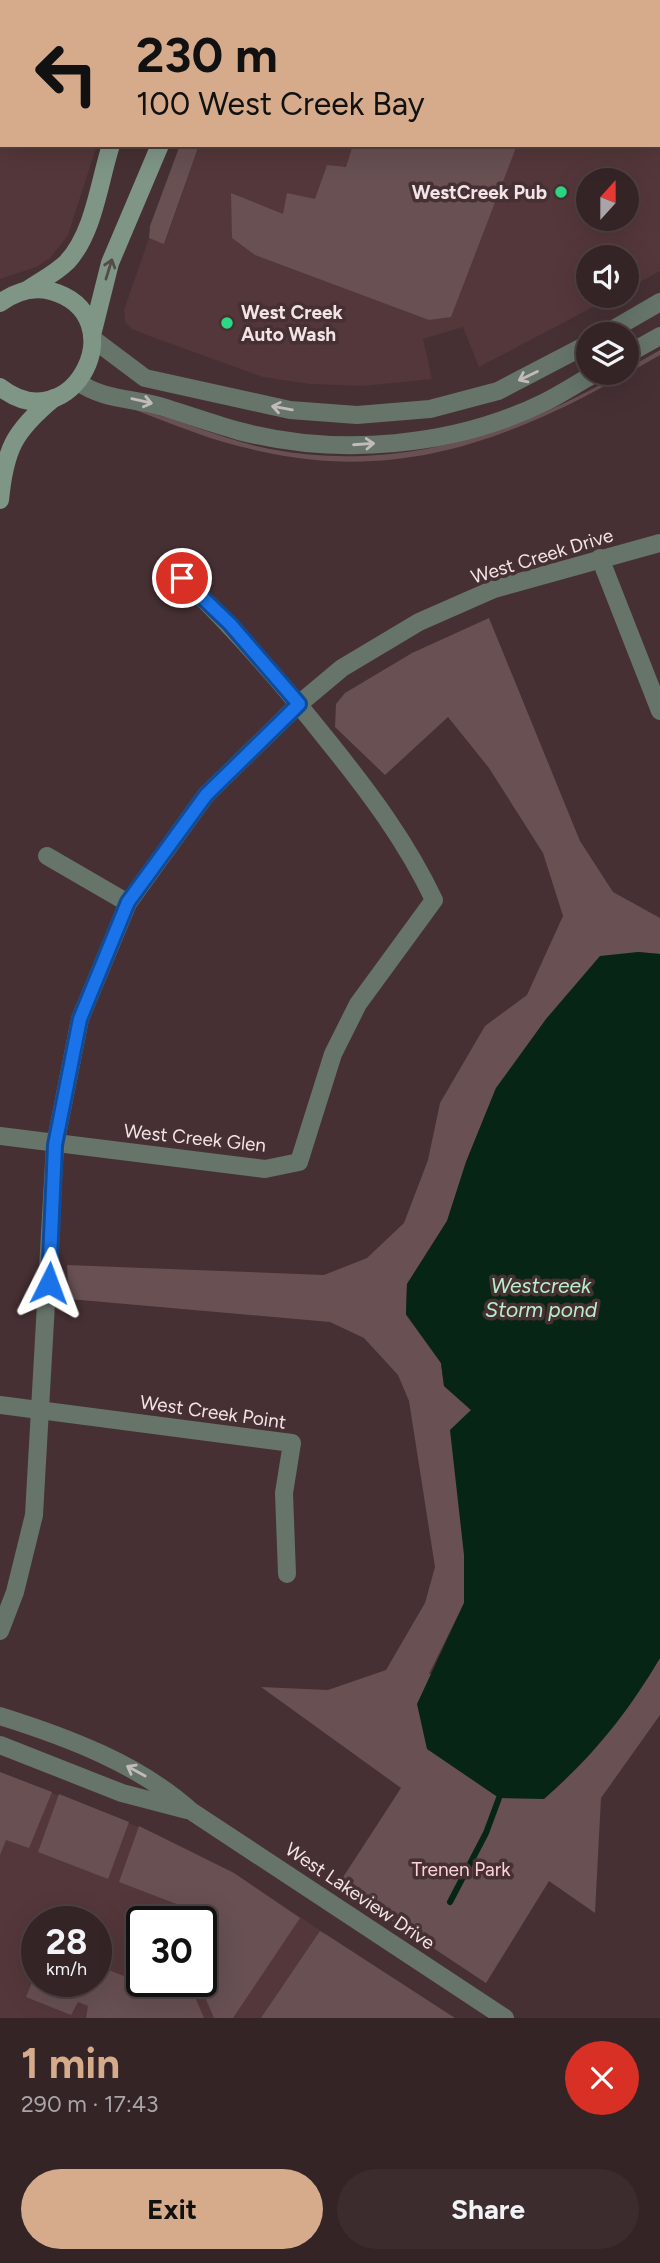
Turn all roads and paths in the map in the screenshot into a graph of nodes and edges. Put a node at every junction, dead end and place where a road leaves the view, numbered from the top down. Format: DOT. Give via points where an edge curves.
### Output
graph roads {
  1 [pos="110,147"];
  2 [pos="159,147"];
  3 [pos="27,290"];
  4 [pos="3,298"];
  5 [pos="660,302"];
  6 [pos="625,322"];
  7 [pos="660,336"];
  8 [pos="93,337"];
  9 [pos="639,348"];
  10 [pos="576,350"];
  11 [pos="78,382"];
  12 [pos="576,384"];
  13 [pos="0,387"];
  14 [pos="54,398"];
  15 [pos="459,403"];
  16 [pos="467,430"];
  17 [pos="0,500"];
  18 [pos="660,542"];
  19 [pos="600,558"];
  20 [pos="182,578"];
  21 [pos="299,704"];
  22 [pos="660,711"];
  23 [pos="47,856"];
  24 [pos="128,902"];
  25 [pos="0,1136"];
  26 [pos="55,1145"];
  27 [pos="0,1405"];
  28 [pos="41,1410"];
  29 [pos="287,1574"];
  30 [pos="0,1631"];
  31 [pos="0,1716"];
  32 [pos="0,1745"];
  33 [pos="191,1811"];
  34 [pos="505,2018"];
  1 -- 3 [label="main road" via="75,253"];
  8 -- 2 [label="main road, one-way" via="110,263"];
  3 -- 4 [label="main road"];
  3 -- 8 [label="main road" via="60,294 74,303"];
  5 -- 6 [label="street"];
  7 -- 9 [label="street"];
  8 -- 11 [label="main road" via="91,357"];
  15 -- 8 [label="street, one-way" via="357,415 290,410 145,378"];
  10 -- 15 [label="street, one-way" via="498,391"];
  11 -- 14 [label="main road"];
  11 -- 16 [label="street, one-way" via="94,394 141,400 240,431 301,442 414,441"];
  12 -- 16 [label="street" via="544,402"];
  13 -- 14 [label="main road" via="27,400"];
  14 -- 17 [label="main road" via="13,440 3,468"];
  15 -- 16 [label="street"];
  18 -- 19 [label="street, West Creek Drive"];
  19 -- 21 [label="street, West Creek Drive" via="494,589 419,622 342,668"];
  19 -- 22 [label="street"];
  20 -- 21 [label="street" via="230,624"];
  21 -- 24 [label="street, West Creek Drive" via="206,795"];
  21 -- 26 [label="street, West Creek Glen" via="376,800 414,856 434,900 358,1004 333,1054 299,1161 265,1169"];
  23 -- 24 [label="street"];
  24 -- 26 [label="street, West Creek Drive" via="80,1019"];
  25 -- 26 [label="street"];
  26 -- 28 [label="street, West Creek Drive"];
  27 -- 28 [label="street"];
  28 -- 29 [label="street, West Creek Point" via="292,1443 284,1493"];
  28 -- 30 [label="street, West Creek Drive" via="34,1515"];
  33 -- 31 [label="street, West Lakeview Drive, one-way" via="130,1767"];
  32 -- 33 [label="street, West Lakeview Drive" via="122,1793"];
  33 -- 34 [label="street, West Lakeview Drive"];
}
